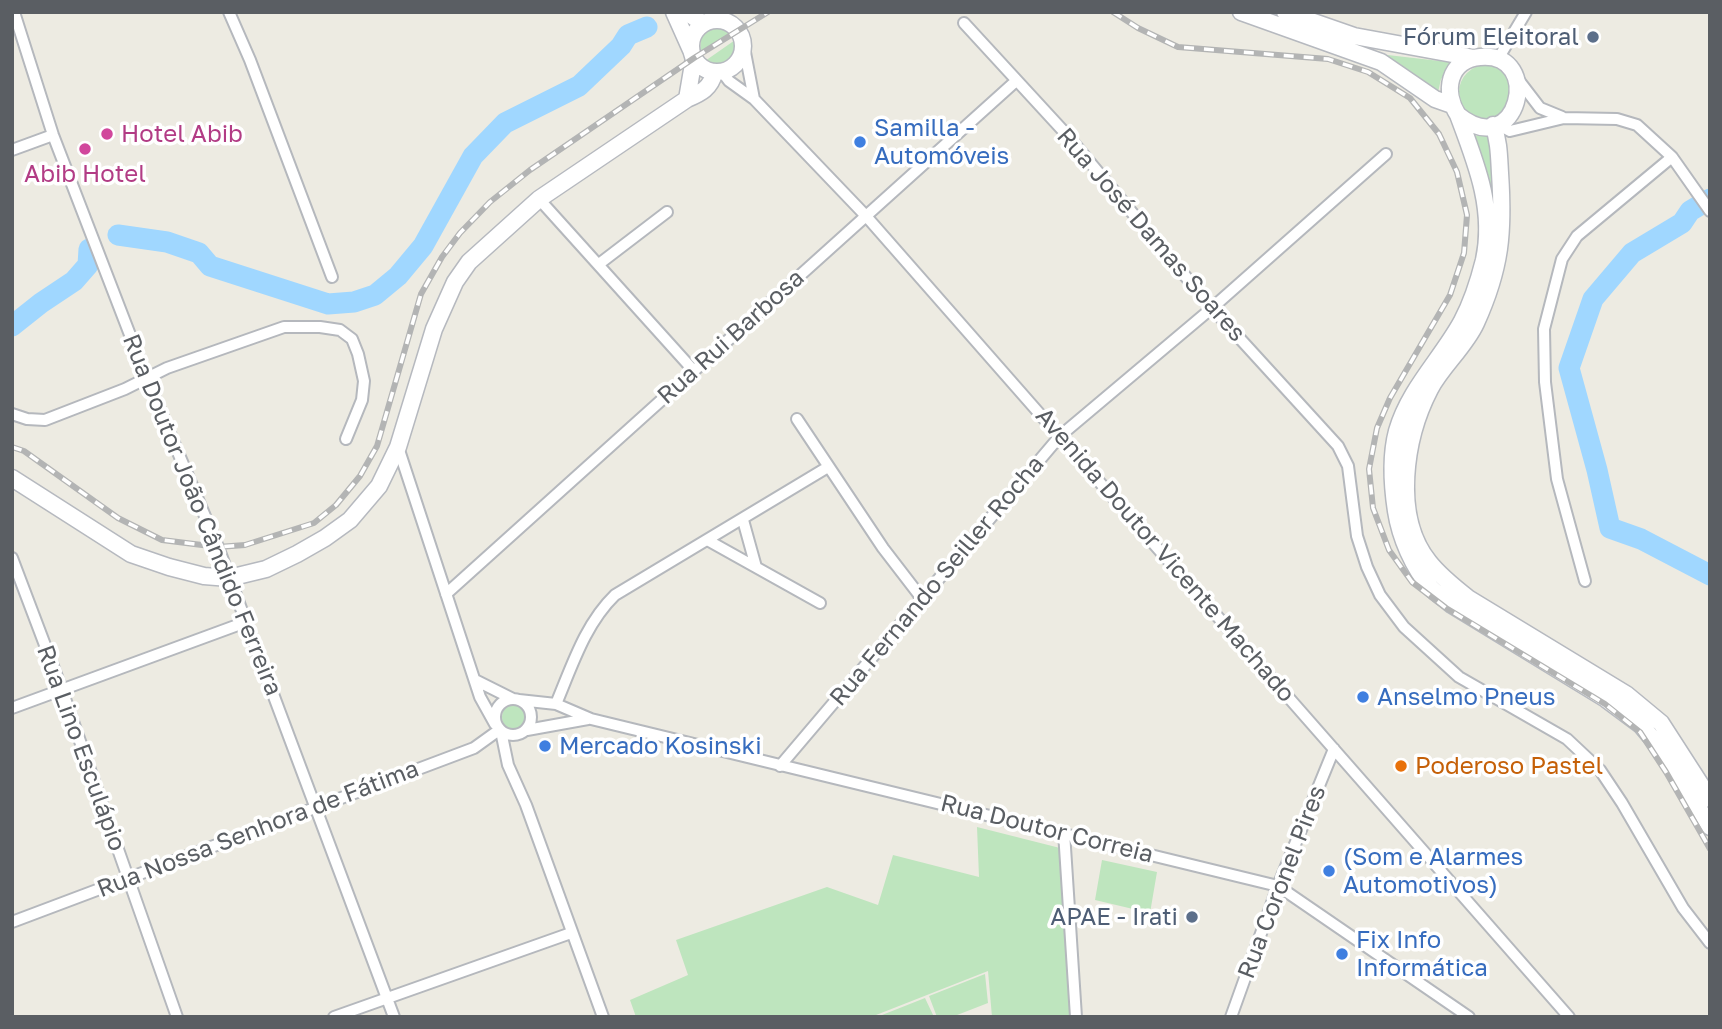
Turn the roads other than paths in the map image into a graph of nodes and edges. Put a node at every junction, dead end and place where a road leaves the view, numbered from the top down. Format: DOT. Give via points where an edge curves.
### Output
graph roads {
  1 [pos="14,12"];
  2 [pos="229,12"];
  3 [pos="674,12"];
  4 [pos="687,12"];
  5 [pos="1241,12"];
  6 [pos="1285,12"];
  7 [pos="1526,12"];
  8 [pos="708,19"];
  9 [pos="739,20"];
  10 [pos="964,23"];
  11 [pos="744,47"];
  12 [pos="692,54"];
  13 [pos="1474,58"];
  14 [pos="1497,60"];
  15 [pos="1513,72"];
  16 [pos="719,73"];
  17 [pos="1016,81"];
  18 [pos="687,99"];
  19 [pos="754,99"];
  20 [pos="1455,110"];
  21 [pos="1564,118"];
  22 [pos="1495,125"];
  23 [pos="53,135"];
  24 [pos="12,150"];
  25 [pos="1386,154"];
  26 [pos="1672,157"];
  27 [pos="539,199"];
  28 [pos="1710,211"];
  29 [pos="667,212"];
  30 [pos="866,216"];
  31 [pos="599,264"];
  32 [pos="332,277"];
  33 [pos="1212,308"];
  34 [pos="694,371"];
  35 [pos="147,379"];
  36 [pos="12,414"];
  37 [pos="797,419"];
  38 [pos="1060,436"];
  39 [pos="346,439"];
  40 [pos="398,447"];
  41 [pos="828,467"];
  42 [pos="12,478"];
  43 [pos="743,520"];
  44 [pos="709,541"];
  45 [pos="12,558"];
  46 [pos="757,567"];
  47 [pos="229,578"];
  48 [pos="1585,581"];
  49 [pos="446,594"];
  50 [pos="923,600"];
  51 [pos="820,603"];
  52 [pos="246,622"];
  53 [pos="475,680"];
  54 [pos="62,690"];
  55 [pos="516,699"];
  56 [pos="556,704"];
  57 [pos="12,708"];
  58 [pos="591,719"];
  59 [pos="498,728"];
  60 [pos="527,730"];
  61 [pos="516,736"];
  62 [pos="1334,749"];
  63 [pos="508,765"];
  64 [pos="780,766"];
  65 [pos="1710,799"];
  66 [pos="316,807"];
  67 [pos="1710,827"];
  68 [pos="1064,832"];
  69 [pos="127,878"];
  70 [pos="1278,886"];
  71 [pos="12,922"];
  72 [pos="571,933"];
  73 [pos="1710,943"];
  74 [pos="387,997"];
  75 [pos="177,1017"];
  76 [pos="334,1017"];
  77 [pos="394,1017"];
  78 [pos="603,1017"];
  79 [pos="1076,1017"];
  80 [pos="1231,1017"];
  81 [pos="1469,1017"];
  82 [pos="1569,1017"];
  1 -- 23 [label="street, Rua Doutor João Cândido Ferreira"];
  2 -- 32 [label="street"];
  3 -- 12 [label="main road"];
  4 -- 8 [label="main road"];
  5 -- 20 [label="main road" via="1381,62"];
  6 -- 13 [label="main road" via="1354,36"];
  7 -- 14 [label="street"];
  8 -- 9 [label="main road"];
  8 -- 12 [label="main road" via="694,33"];
  9 -- 11 [label="main road"];
  10 -- 17 [label="street, Rua José Damas Soares"];
  11 -- 16 [label="main road" via="738,64"];
  11 -- 19 [label="street"];
  12 -- 16 [label="main road" via="706,71"];
  12 -- 18 [label="main road"];
  13 -- 14 [label="main road"];
  13 -- 20 [label="main road" via="1455,71 1450,82"];
  14 -- 15 [label="main road"];
  15 -- 21 [label="street" via="1540,108"];
  15 -- 22 [label="main road" via="1519,97 1509,117"];
  16 -- 18 [label="main road" via="706,89"];
  16 -- 19 [label="street, Avenida Doutor Vicente Machado"];
  17 -- 30 [label="street, Rua Rui Barbosa"];
  17 -- 33 [label="street, Rua José Damas Soares"];
  18 -- 27 [label="main road"];
  19 -- 30 [label="street, Avenida Doutor Vicente Machado"];
  20 -- 22 [label="main road" via="1477,126"];
  20 -- 67 [label="main road" via="1483,185 1487,239 1462,321 1417,388 1398,431 1392,484 1404,541 1431,588 1452,605 1641,725 1668,757"];
  21 -- 22 [label="street" via="1510,131"];
  21 -- 26 [label="street" via="1617,119 1637,125"];
  22 -- 65 [label="main road" via="1501,198 1498,262 1475,327 1431,388 1413,430 1406,483 1415,538 1427,561 1468,598 1646,709 1667,730"];
  23 -- 24 [label="street"];
  23 -- 35 [label="street, Rua Doutor João Cândido Ferreira"];
  25 -- 33 [label="street, Rua Fernando Seiller Rocha"];
  26 -- 28 [label="street"];
  26 -- 48 [label="street" via="1568,247 1544,329 1545,383 1557,479"];
  27 -- 31 [label="street"];
  27 -- 40 [label="main road" via="483,248 455,282 434,329"];
  29 -- 31 [label="street"];
  30 -- 34 [label="street, Rua Rui Barbosa"];
  30 -- 38 [label="street, Avenida Doutor Vicente Machado"];
  31 -- 34 [label="street"];
  33 -- 38 [label="street, Rua Fernando Seiller Rocha"];
  33 -- 73 [label="street, Rua José Damas Soares" via="1338,446 1348,466 1357,536 1367,567 1404,628 1459,677 1567,739 1600,770 1683,908"];
  34 -- 49 [label="street, Rua Rui Barbosa"];
  35 -- 36 [label="street" via="45,419"];
  35 -- 39 [label="street" via="284,327 340,330 352,339 364,381 362,400"];
  35 -- 47 [label="street, Rua Doutor João Cândido Ferreira"];
  37 -- 41 [label="street"];
  38 -- 50 [label="street, Rua Fernando Seiller Rocha"];
  38 -- 62 [label="street, Avenida Doutor Vicente Machado"];
  40 -- 47 [label="main road" via="379,486 351,520 266,569"];
  40 -- 49 [label="street"];
  41 -- 43 [label="street"];
  41 -- 50 [label="street"];
  42 -- 47 [label="main road" via="131,554 204,576"];
  43 -- 44 [label="street"];
  43 -- 46 [label="street"];
  44 -- 46 [label="street"];
  44 -- 56 [label="street" via="615,595 601,609"];
  45 -- 54 [label="street, Rua Lino Esculápio"];
  46 -- 51 [label="street"];
  47 -- 52 [label="street, Rua Doutor João Cândido Ferreira"];
  49 -- 53 [label="street"];
  50 -- 64 [label="street, Rua Fernando Seiller Rocha"];
  52 -- 54 [label="street"];
  52 -- 66 [label="street, Rua Doutor João Cândido Ferreira"];
  53 -- 55 [label="street"];
  53 -- 59 [label="street"];
  54 -- 57 [label="street"];
  54 -- 69 [label="street, Rua Lino Esculápio"];
  55 -- 56 [label="street, Rua Doutor Correia"];
  55 -- 59 [label="street" via="498,707"];
  55 -- 60 [label="street" via="531,713"];
  56 -- 58 [label="street, Rua Doutor Correia"];
  58 -- 60 [label="street, Rua Doutor Correia"];
  58 -- 64 [label="street, Rua Doutor Correia"];
  59 -- 61 [label="street"];
  59 -- 63 [label="street"];
  59 -- 66 [label="street, Rua Nossa Senhora de Fátima" via="474,748"];
  60 -- 61 [label="street"];
  61 -- 63 [label="street"];
  62 -- 70 [label="street, Rua Coronel Pires"];
  62 -- 82 [label="street, Avenida Doutor Vicente Machado"];
  63 -- 72 [label="street"];
  64 -- 68 [label="street, Rua Doutor Correia"];
  66 -- 69 [label="street, Rua Nossa Senhora de Fátima"];
  66 -- 74 [label="street, Rua Doutor João Cândido Ferreira"];
  68 -- 70 [label="street, Rua Doutor Correia"];
  68 -- 79 [label="street"];
  69 -- 71 [label="street, Rua Nossa Senhora de Fátima"];
  69 -- 75 [label="street, Rua Lino Esculápio"];
  70 -- 80 [label="street, Rua Coronel Pires"];
  70 -- 81 [label="street, Rua Doutor Correia"];
  72 -- 74 [label="street"];
  72 -- 78 [label="street"];
  74 -- 76 [label="street"];
  74 -- 77 [label="street, Rua Doutor João Cândido Ferreira"];
}
